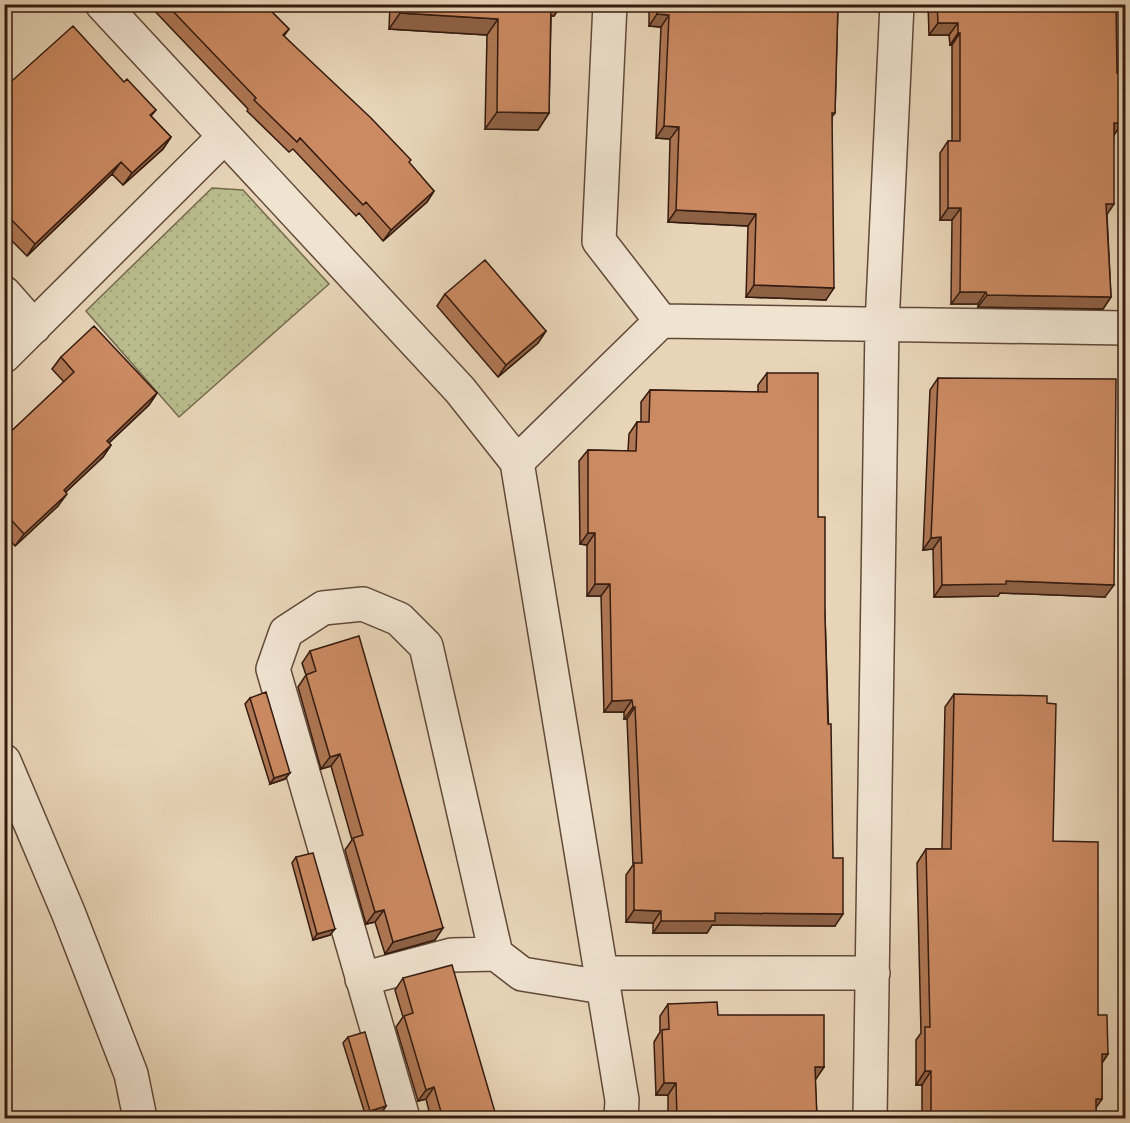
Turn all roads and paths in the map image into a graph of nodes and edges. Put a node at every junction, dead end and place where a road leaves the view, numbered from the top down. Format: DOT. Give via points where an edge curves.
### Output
graph roads {
  1 [pos="102,4"];
  2 [pos="610,4"];
  3 [pos="897,4"];
  4 [pos="223,138"];
  5 [pos="4,293"];
  6 [pos="661,321"];
  7 [pos="882,325"];
  8 [pos="34,327"];
  9 [pos="1125,328"];
  10 [pos="4,356"];
  11 [pos="517,462"];
  12 [pos="4,761"];
  13 [pos="496,954"];
  14 [pos="873,973"];
  15 [pos="362,979"];
  16 [pos="602,980"];
  17 [pos="140,1119"];
  18 [pos="403,1119"];
  19 [pos="621,1119"];
  20 [pos="870,1119"];
  1 -- 4 [label="street"];
  2 -- 6 [label="street" via="599,241"];
  3 -- 7 [label="street"];
  4 -- 8 [label="street"];
  4 -- 11 [label="street" via="460,390"];
  5 -- 8 [label="street"];
  6 -- 7 [label="street"];
  6 -- 11 [label="street"];
  7 -- 9 [label="street"];
  7 -- 14 [label="street"];
  8 -- 10 [label="street"];
  11 -- 16 [label="street"];
  12 -- 17 [label="street" via="131,1074"];
  13 -- 15 [label="street" via="452,955"];
  13 -- 15 [label="street" via="426,646 399,619 363,604 323,608 286,632 273,669"];
  13 -- 16 [label="street" via="522,974"];
  14 -- 16 [label="street"];
  14 -- 20 [label="street"];
  15 -- 18 [label="street"];
  16 -- 19 [label="street" via="622,1100"];
}
